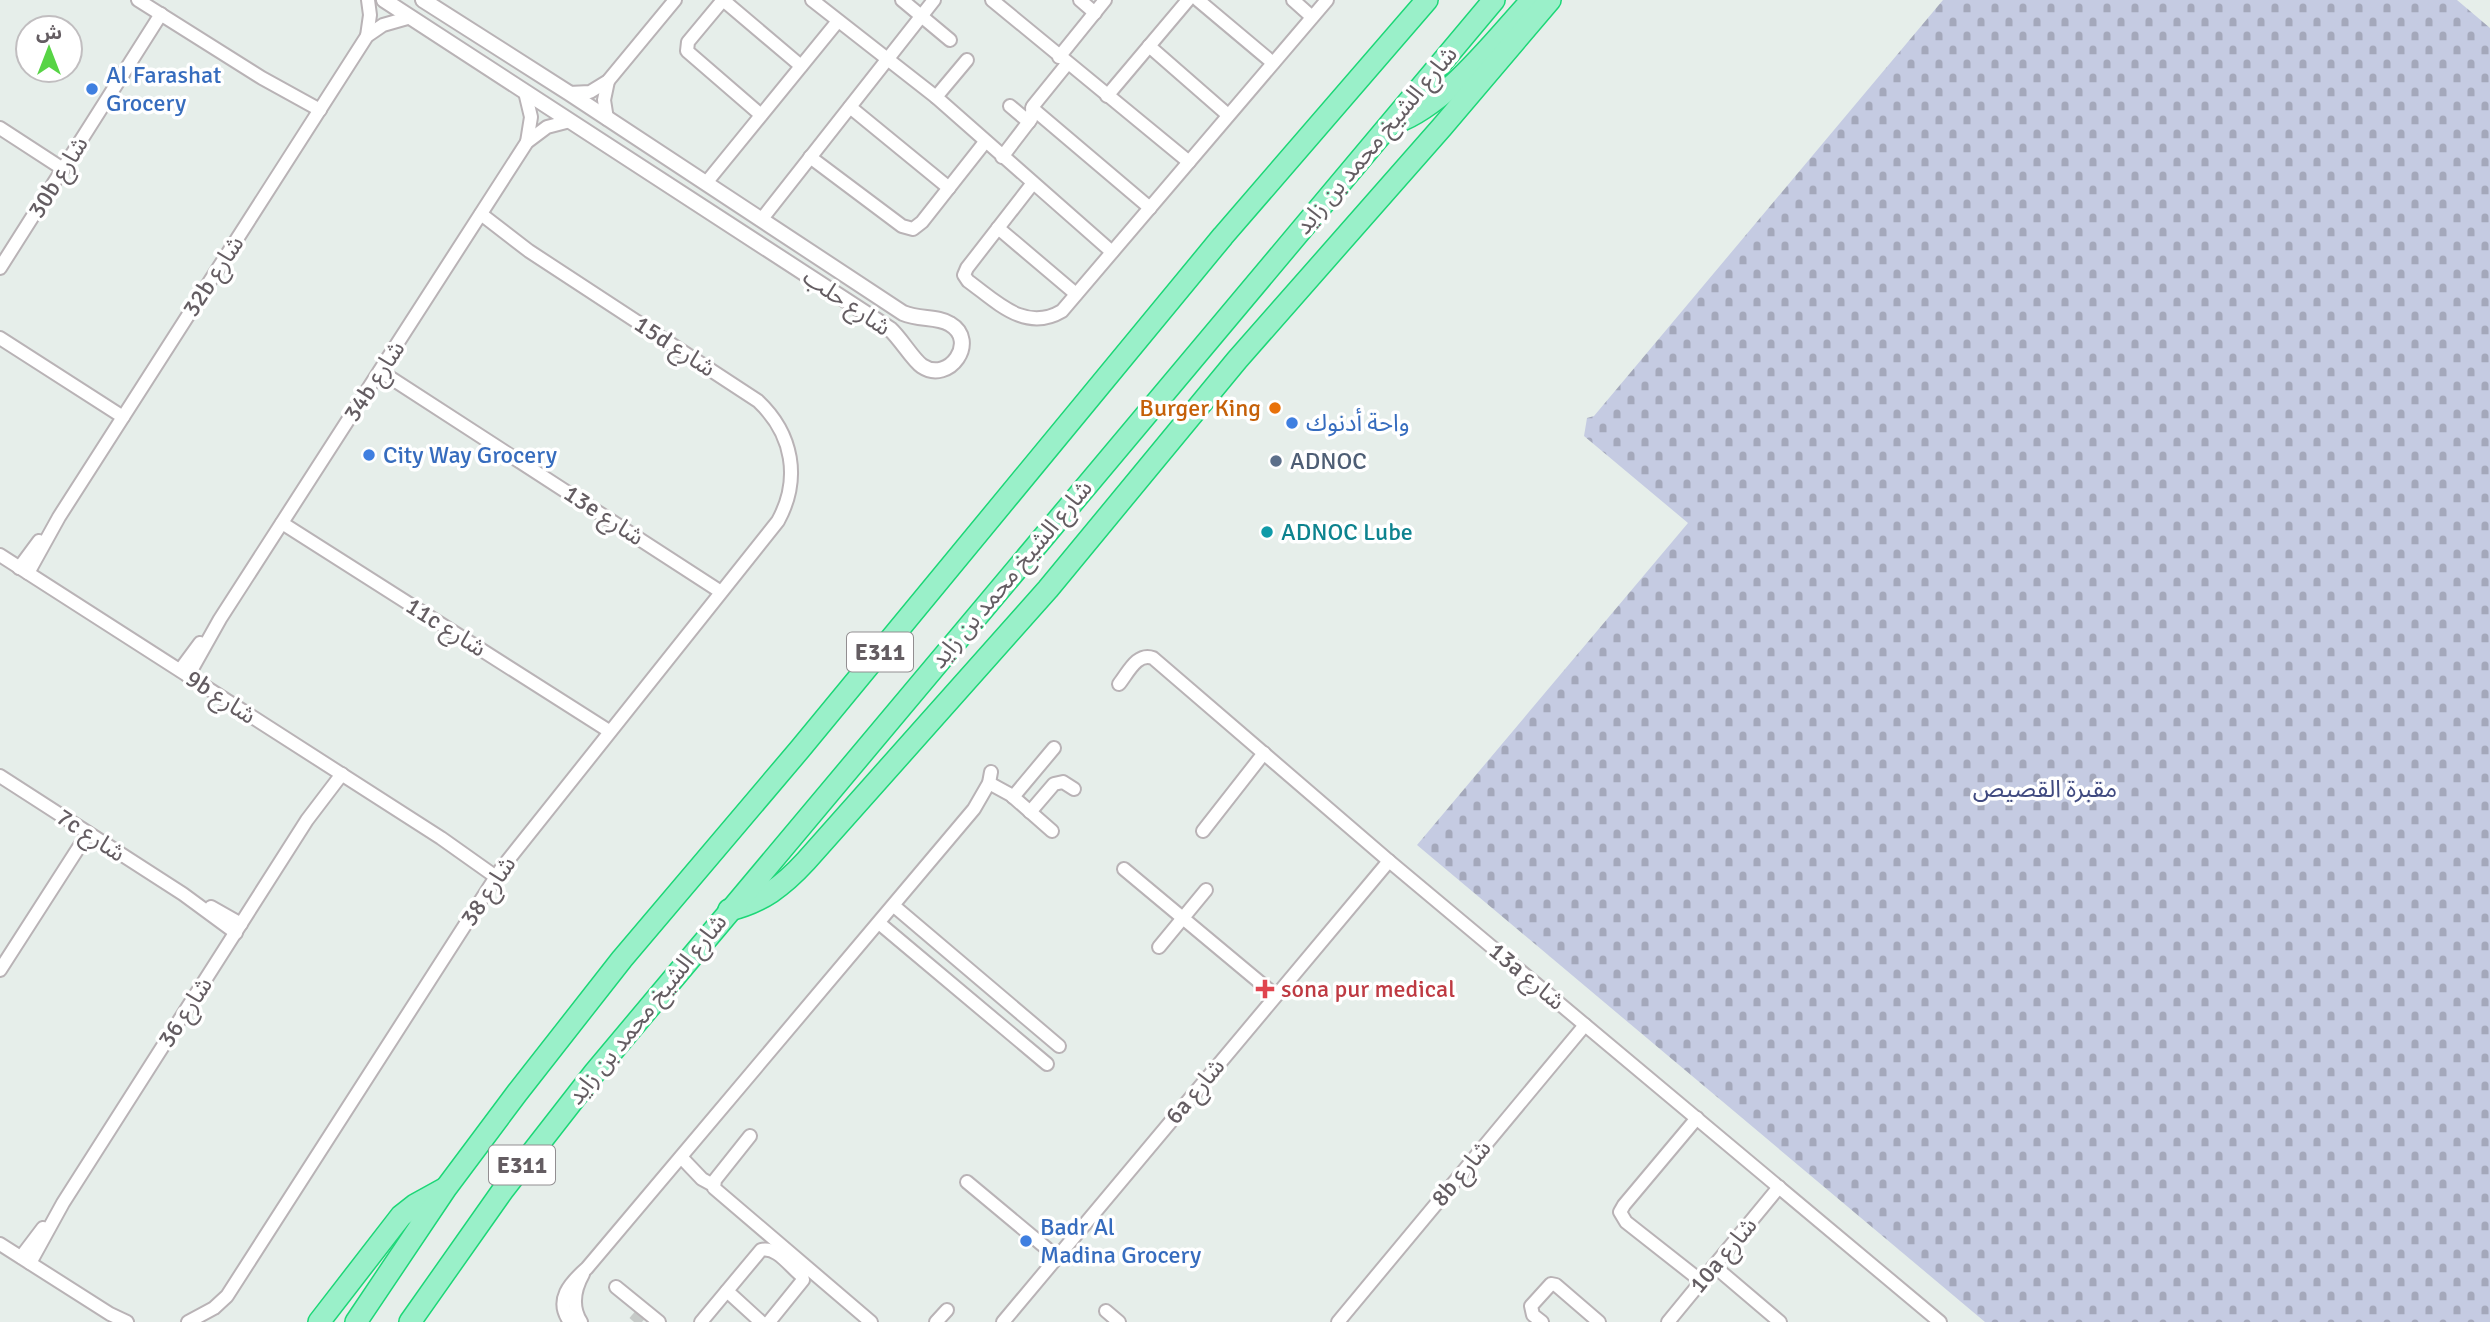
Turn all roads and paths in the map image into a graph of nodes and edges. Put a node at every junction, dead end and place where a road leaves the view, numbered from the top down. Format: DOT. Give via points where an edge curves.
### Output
graph roads {
  1 [pos="138,0"];
  2 [pos="368,0"];
  3 [pos="384,0"];
  4 [pos="423,0"];
  5 [pos="675,0"];
  6 [pos="812,0"];
  7 [pos="902,0"];
  8 [pos="934,0"];
  9 [pos="992,0"];
  10 [pos="1080,0"];
  11 [pos="1105,0"];
  12 [pos="1188,0"];
  13 [pos="1198,0"];
  14 [pos="1293,0"];
  15 [pos="1327,0"];
  16 [pos="1427,0"];
  17 [pos="1494,0"];
  18 [pos="1532,0"];
  19 [pos="1550,0"];
  20 [pos="1095,13"];
  21 [pos="161,14"];
  22 [pos="921,16"];
  23 [pos="1312,17"];
  24 [pos="411,18"];
  25 [pos="838,21"];
  26 [pos="367,36"];
  27 [pos="950,40"];
  28 [pos="1149,46"];
  29 [pos="887,59"];
  30 [pos="967,60"];
  31 [pos="1063,61"];
  32 [pos="1273,63"];
  33 [pos="801,66"];
  34 [pos="608,81"];
  35 [pos="525,92"];
  36 [pos="569,93"];
  37 [pos="1107,96"];
  38 [pos="936,97"];
  39 [pos="1010,106"];
  40 [pos="850,107"];
  41 [pos="317,114"];
  42 [pos="761,115"];
  43 [pos="1031,115"];
  44 [pos="1228,116"];
  45 [pos="607,119"];
  46 [pos="570,121"];
  47 [pos="1390,125"];
  48 [pos="0,128"];
  49 [pos="527,142"];
  50 [pos="985,142"];
  51 [pos="810,157"];
  52 [pos="1002,157"];
  53 [pos="1189,162"];
  54 [pos="63,169"];
  55 [pos="706,183"];
  56 [pos="1033,183"];
  57 [pos="949,188"];
  58 [pos="1150,208"];
  59 [pos="479,218"];
  60 [pos="761,220"];
  61 [pos="998,228"];
  62 [pos="1112,252"];
  63 [pos="0,268"];
  64 [pos="1076,294"];
  65 [pos="0,338"];
  66 [pos="380,371"];
  67 [pos="123,417"];
  68 [pos="792,465"];
  69 [pos="282,523"];
  70 [pos="0,555"];
  71 [pos="23,570"];
  72 [pos="721,592"];
  73 [pos="184,673"];
  74 [pos="1119,684"];
  75 [pos="609,731"];
  76 [pos="1054,748"];
  77 [pos="1264,753"];
  78 [pos="337,771"];
  79 [pos="1034,772"];
  80 [pos="0,776"];
  81 [pos="1051,787"];
  82 [pos="1074,789"];
  83 [pos="1013,797"];
  84 [pos="1030,812"];
  85 [pos="1052,831"];
  86 [pos="1203,831"];
  87 [pos="88,833"];
  88 [pos="1390,861"];
  89 [pos="1125,869"];
  90 [pos="498,873"];
  91 [pos="1206,890"];
  92 [pos="894,906"];
  93 [pos="729,910"];
  94 [pos="1183,918"];
  95 [pos="879,923"];
  96 [pos="239,928"];
  97 [pos="1160,947"];
  98 [pos="0,970"];
  99 [pos="1275,995"];
  100 [pos="1585,1025"];
  101 [pos="1059,1046"];
  102 [pos="1046,1064"];
  103 [pos="1696,1118"];
  104 [pos="750,1136"];
  105 [pos="681,1157"];
  106 [pos="967,1182"];
  107 [pos="713,1185"];
  108 [pos="1779,1187"];
  109 [pos="446,1188"];
  110 [pos="0,1244"];
  111 [pos="1057,1257"];
  112 [pos="25,1260"];
  113 [pos="1714,1266"];
  114 [pos="587,1268"];
  115 [pos="1701,1281"];
  116 [pos="616,1287"];
  117 [pos="727,1292"];
  118 [pos="947,1310"];
  119 [pos="1107,1311"];
  120 [pos="127,1322"];
  121 [pos="188,1322"];
  122 [pos="319,1322"];
  123 [pos="356,1322"];
  124 [pos="410,1322"];
  125 [pos="570,1322"];
  126 [pos="581,1322"];
  127 [pos="659,1322"];
  128 [pos="701,1322"];
  129 [pos="761,1322"];
  130 [pos="769,1322"];
  131 [pos="871,1322"];
  132 [pos="936,1322"];
  133 [pos="1003,1322"];
  134 [pos="1119,1322"];
  135 [pos="1338,1322"];
  136 [pos="1542,1322"];
  137 [pos="1599,1322"];
  138 [pos="1668,1322"];
  139 [pos="1780,1322"];
  140 [pos="1940,1322"];
  1 -- 21 [label="street"];
  2 -- 26 [label="street"];
  3 -- 24 [label="street, شارع حلب"];
  4 -- 36 [label="street, شارع حلب"];
  5 -- 34 [label="street"];
  6 -- 25 [label="street"];
  7 -- 22 [label="street"];
  8 -- 22 [label="street"];
  9 -- 31 [label="street"];
  10 -- 20 [label="street"];
  11 -- 20 [label="street"];
  12 -- 28 [label="street"];
  13 -- 32 [label="street"];
  14 -- 23 [label="street"];
  15 -- 23 [label="street"];
  16 -- 109 [label="highway, شارع الشيخ محمد بن زايد / E311" via="1223,236 622,960"];
  17 -- 47 [label="highway, شارع الشيخ محمد بن زايد / E311"];
  18 -- 47 [label="highway" via="1443,95"];
  19 -- 93 [label="highway" via="1237,360 1048,589 814,851 778,889"];
  20 -- 31 [label="street"];
  21 -- 41 [label="street"];
  21 -- 54 [label="street, 30b شارع"];
  22 -- 27 [label="street"];
  22 -- 29 [label="street"];
  23 -- 32 [label="street"];
  24 -- 26 [label="street" via="383,24"];
  24 -- 35 [label="street, شارع حلب"];
  25 -- 29 [label="street"];
  25 -- 33 [label="street"];
  26 -- 41 [label="street, 32b شارع"];
  28 -- 37 [label="street"];
  28 -- 44 [label="street"];
  29 -- 38 [label="street"];
  29 -- 40 [label="street"];
  30 -- 38 [label="street"];
  31 -- 37 [label="street"];
  31 -- 43 [label="street"];
  32 -- 44 [label="street"];
  33 -- 42 [label="street"];
  33 -- 42 [label="street" via="723,0 688,42 687,51"];
  34 -- 36 [label="street" via="590,92"];
  34 -- 45 [label="street"];
  35 -- 46 [label="street, شارع حلب"];
  35 -- 49 [label="street, 34b شارع" via="531,117"];
  36 -- 45 [label="street, شارع حلب"];
  37 -- 53 [label="street"];
  38 -- 50 [label="street"];
  39 -- 43 [label="street"];
  40 -- 51 [label="street"];
  40 -- 57 [label="street"];
  41 -- 67 [label="street, 32b شارع"];
  42 -- 55 [label="street"];
  43 -- 52 [label="street"];
  43 -- 58 [label="street"];
  44 -- 53 [label="street"];
  45 -- 55 [label="street, شارع حلب"];
  46 -- 49 [label="street, 34b شارع" via="547,127"];
  46 -- 60 [label="street, شارع حلب" via="890,329 923,367 939,370 959,358 960,334 948,322 904,313"];
  47 -- 93 [label="highway, شارع الشيخ محمد بن زايد / E311"];
  48 -- 54 [label="street"];
  49 -- 59 [label="street, 34b شارع"];
  50 -- 52 [label="street"];
  50 -- 57 [label="street"];
  51 -- 57 [label="street" via="907,229 918,227"];
  51 -- 60 [label="street"];
  52 -- 56 [label="street"];
  53 -- 58 [label="street"];
  54 -- 63 [label="street, 30b شارع"];
  55 -- 60 [label="street, شارع حلب"];
  56 -- 61 [label="street"];
  56 -- 62 [label="street"];
  58 -- 62 [label="street"];
  59 -- 66 [label="street, 34b شارع"];
  59 -- 68 [label="street, 15d شارع" via="758,401 782,429"];
  61 -- 64 [label="street"];
  61 -- 64 [label="street" via="965,271 968,281 1025,318 1059,313"];
  62 -- 64 [label="street"];
  65 -- 67 [label="street"];
  66 -- 69 [label="street, 34b شارع"];
  66 -- 72 [label="street, 13e شارع"];
  67 -- 71 [label="street, 32b شارع"];
  68 -- 72 [label="street, شارع 38" via="788,500 778,521"];
  69 -- 73 [label="street, 34b شارع"];
  69 -- 75 [label="street, 11c شارع"];
  70 -- 71 [label="street, 9b شارع"];
  71 -- 73 [label="street, 9b شارع"];
  72 -- 75 [label="street, شارع 38"];
  73 -- 78 [label="street, 9b شارع"];
  74 -- 77 [label="street, 13a شارع" via="1139,659 1150,656"];
  75 -- 90 [label="street, شارع 38"];
  76 -- 79 [label="street"];
  77 -- 86 [label="street"];
  77 -- 88 [label="street, 13a شارع"];
  78 -- 90 [label="street, 9b شارع"];
  78 -- 96 [label="street, شارع 36"];
  79 -- 81 [label="street"];
  79 -- 83 [label="street"];
  80 -- 87 [label="street, 7c شارع"];
  81 -- 82 [label="street" via="1063,782"];
  81 -- 84 [label="street"];
  83 -- 84 [label="street"];
  83 -- 92 [label="street" via="990,778 974,809"];
  84 -- 85 [label="street"];
  87 -- 96 [label="street, 7c شارع"];
  87 -- 98 [label="street"];
  88 -- 99 [label="street, 6a شارع"];
  88 -- 100 [label="street, 13a شارع"];
  89 -- 94 [label="street"];
  90 -- 121 [label="street, شارع 38" via="237,1282 214,1308"];
  91 -- 94 [label="street"];
  92 -- 95 [label="street"];
  92 -- 101 [label="street"];
  93 -- 124 [label="highway, شارع الشيخ محمد بن زايد / E311" via="548,1130"];
  94 -- 97 [label="street"];
  94 -- 99 [label="street"];
  95 -- 102 [label="street"];
  95 -- 105 [label="street"];
  96 -- 112 [label="street, شارع 36"];
  99 -- 111 [label="street, 6a شارع"];
  100 -- 103 [label="street, 13a شارع"];
  100 -- 135 [label="street, 8b شارع"];
  103 -- 108 [label="street, 13a شارع"];
  103 -- 115 [label="street" via="1620,1212 1626,1222"];
  104 -- 107 [label="street"];
  105 -- 107 [label="street"];
  105 -- 114 [label="street"];
  106 -- 111 [label="street"];
  107 -- 131 [label="street"];
  108 -- 113 [label="street, 10a شارع"];
  108 -- 140 [label="street, 13a شارع"];
  109 -- 122 [label="highway" via="401,1216"];
  109 -- 123 [label="highway, شارع الشيخ محمد بن زايد / E311"];
  110 -- 112 [label="street"];
  111 -- 133 [label="street, 6a شارع"];
  112 -- 120 [label="street"];
  113 -- 115 [label="street, 10a شارع"];
  113 -- 139 [label="street"];
  114 -- 125 [label="street" via="564,1294"];
  114 -- 126 [label="street" via="574,1300"];
  115 -- 138 [label="street, 10a شارع"];
  116 -- 127 [label="street"];
  117 -- 128 [label="street"];
  117 -- 129 [label="street"];
  117 -- 130 [label="street" via="761,1250 772,1250 803,1280"];
  118 -- 132 [label="street"];
  119 -- 134 [label="street"];
  136 -- 137 [label="street" via="1531,1306 1551,1284"];
}
